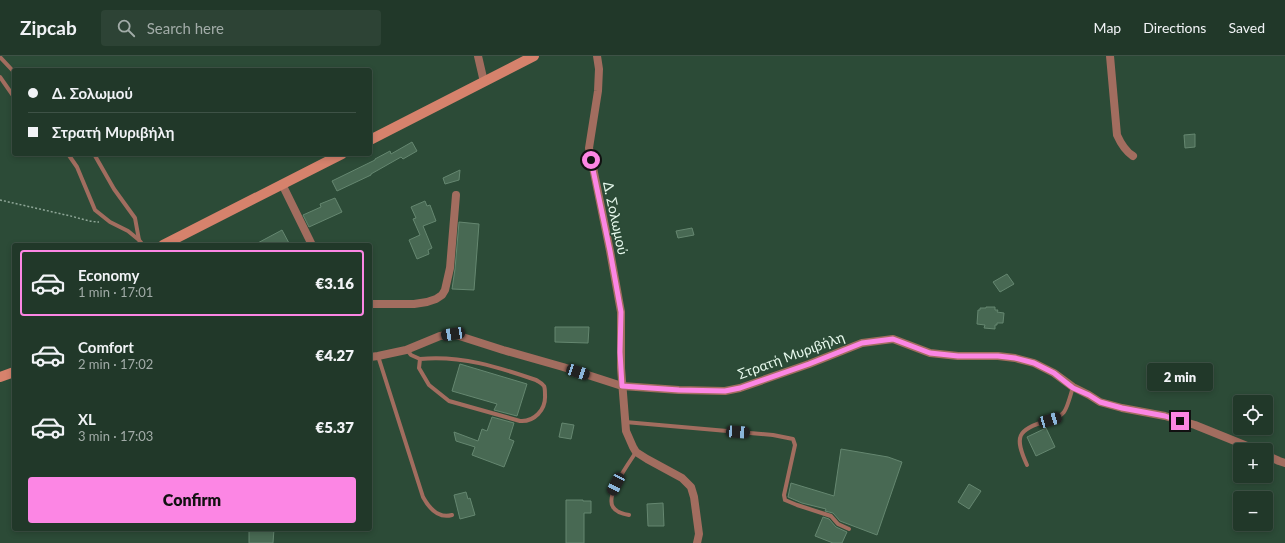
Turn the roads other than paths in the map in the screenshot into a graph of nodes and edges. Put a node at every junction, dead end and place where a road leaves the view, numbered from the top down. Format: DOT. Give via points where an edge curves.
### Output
graph roads {
  1 [pos="478,56"];
  2 [pos="534,56"];
  3 [pos="597,56"];
  4 [pos="1110,56"];
  5 [pos="0,57"];
  6 [pos="12,70"];
  7 [pos="0,78"];
  8 [pos="484,82"];
  9 [pos="12,94"];
  10 [pos="372,139"];
  11 [pos="70,156"];
  12 [pos="95,156"];
  13 [pos="338,156"];
  14 [pos="1133,156"];
  15 [pos="282,184"];
  16 [pos="456,194"];
  17 [pos="139,240"];
  18 [pos="141,243"];
  19 [pos="168,243"];
  20 [pos="311,243"];
  21 [pos="372,304"];
  22 [pos="406,350"];
  23 [pos="374,357"];
  24 [pos="420,359"];
  25 [pos="12,375"];
  26 [pos="0,377"];
  27 [pos="622,386"];
  28 [pos="1073,388"];
  29 [pos="625,422"];
  30 [pos="1239,443"];
  31 [pos="636,452"];
  32 [pos="1273,458"];
  33 [pos="1285,463"];
  34 [pos="1027,465"];
  35 [pos="452,515"];
  36 [pos="629,515"];
  37 [pos="849,529"];
  38 [pos="697,543"];
  1 -- 8 [label="street"];
  2 -- 8 [label="main road"];
  3 -- 27 [label="street, Δ. Σολωμού" via="598,91 589,148 621,312"];
  4 -- 14 [label="street" via="1117,135 1121,145"];
  5 -- 6 [label="lane"];
  7 -- 9 [label="lane"];
  8 -- 10 [label="main road"];
  11 -- 17 [label="lane" via="77,166 95,210"];
  12 -- 17 [label="lane" via="135,218"];
  13 -- 15 [label="main road"];
  15 -- 19 [label="main road"];
  15 -- 20 [label="street"];
  16 -- 21 [label="street" via="450,268 442,295 427,302 414,304"];
  17 -- 18 [label="lane"];
  22 -- 23 [label="street, Στρατή Μυριβήλη"];
  22 -- 24 [label="lane"];
  22 -- 27 [label="street, Στρατή Μυριβήλη" via="440,336 453,334"];
  23 -- 35 [label="lane" via="423,497 436,513 443,516"];
  24 -- 24 [label="lane" via="419,368 429,385 448,400 520,421 528,421 540,413 546,402 545,388 536,380 466,360 436,357"];
  25 -- 26 [label="main road"];
  27 -- 28 [label="street, Στρατή Μυριβήλη" via="725,391 809,364 862,343 893,339 930,353 998,356 1028,361 1054,373"];
  27 -- 29 [label="street, Δ. Σολωμού"];
  28 -- 30 [label="street, Στρατή Μυριβήλη" via="1100,402 1165,416"];
  28 -- 34 [label="lane" via="1062,415 1028,427 1021,434 1020,448"];
  29 -- 31 [label="street, Δ. Σολωμού" via="626,431"];
  29 -- 37 [label="lane" via="793,439 795,445 786,482 785,500 831,516 838,524"];
  31 -- 36 [label="lane" via="611,499 613,509"];
  31 -- 38 [label="street" via="682,478 691,487 699,534"];
  32 -- 33 [label="street"];
}
